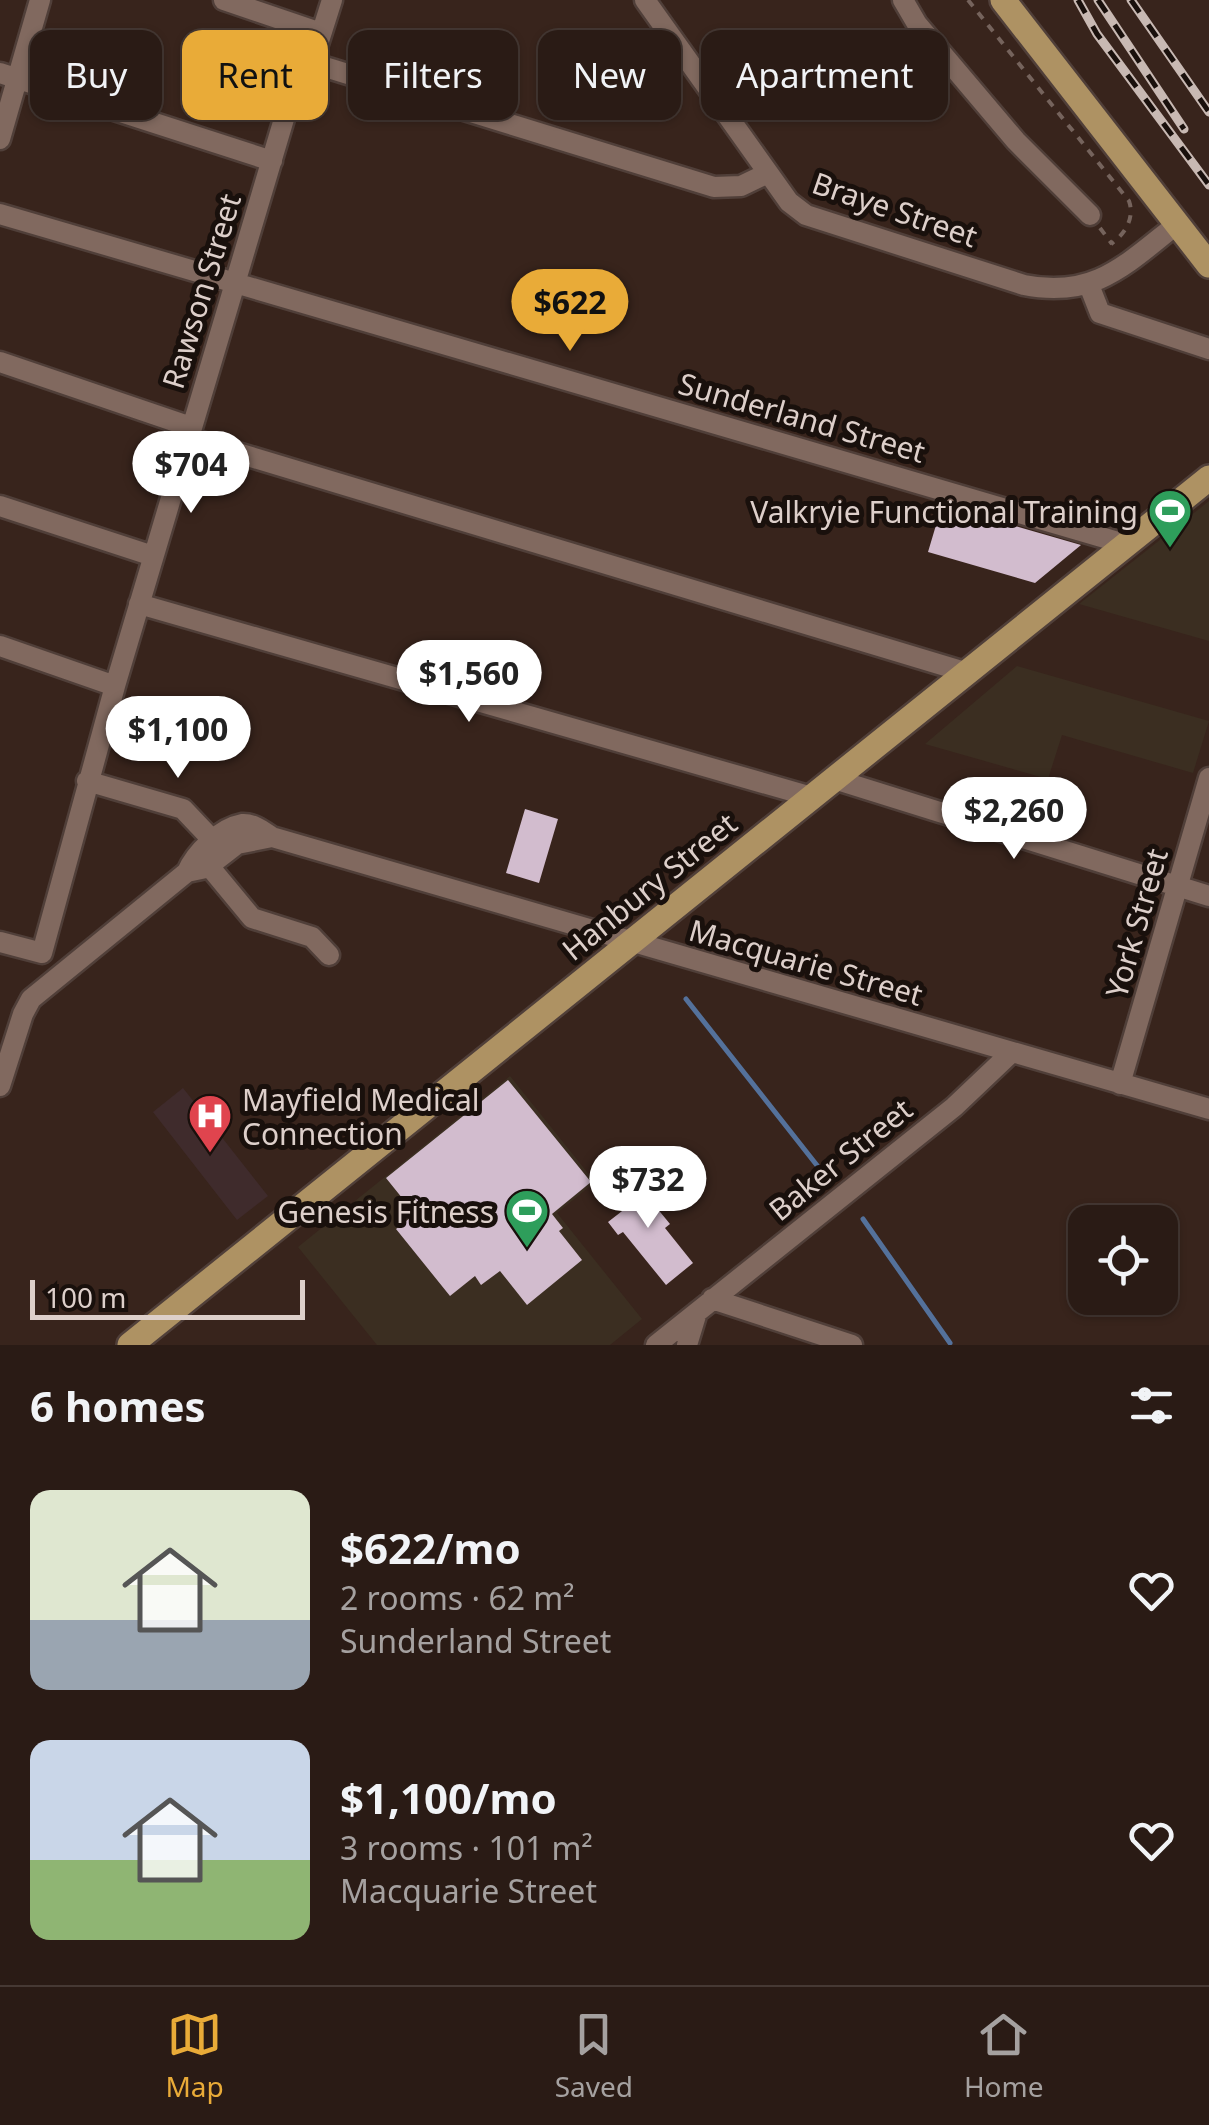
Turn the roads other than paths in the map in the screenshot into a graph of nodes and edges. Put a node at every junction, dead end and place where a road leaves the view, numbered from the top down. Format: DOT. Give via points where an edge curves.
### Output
graph roads {
  1 [pos="40,0"];
  2 [pos="224,0"];
  3 [pos="332,0"];
  4 [pos="645,0"];
  5 [pos="903,0"];
  6 [pos="1003,0"];
  7 [pos="312,30"];
  8 [pos="322,30"];
  9 [pos="328,67"];
  10 [pos="9,76"];
  11 [pos="284,120"];
  12 [pos="0,139"];
  13 [pos="272,161"];
  14 [pos="768,172"];
  15 [pos="0,214"];
  16 [pos="1090,215"];
  17 [pos="1176,225"];
  18 [pos="1209,265"];
  19 [pos="235,281"];
  20 [pos="1088,285"];
  21 [pos="1209,349"];
  22 [pos="0,362"];
  23 [pos="190,432"];
  24 [pos="1209,478"];
  25 [pos="0,506"];
  26 [pos="1125,544"];
  27 [pos="153,556"];
  28 [pos="139,604"];
  29 [pos="0,646"];
  30 [pos="965,672"];
  31 [pos="114,686"];
  32 [pos="1209,778"];
  33 [pos="834,779"];
  34 [pos="87,781"];
  35 [pos="812,797"];
  36 [pos="215,853"];
  37 [pos="1178,887"];
  38 [pos="1209,896"];
  39 [pos="0,942"];
  40 [pos="631,942"];
  41 [pos="329,955"];
  42 [pos="1012,1052"];
  43 [pos="1120,1084"];
  44 [pos="0,1086"];
  45 [pos="1209,1109"];
  46 [pos="704,1306"];
  47 [pos="130,1345"];
  48 [pos="656,1345"];
  49 [pos="688,1345"];
  50 [pos="852,1345"];
  1 -- 10 [label="street"];
  2 -- 7 [label="street"];
  3 -- 8 [label="street, Rawson Street"];
  4 -- 14 [label="street, Braye Street"];
  5 -- 16 [label="street" via="1016,142"];
  6 -- 17 [label="main road"];
  9 -- 14 [label="street" via="714,187 741,186"];
  10 -- 12 [label="street"];
  10 -- 13 [label="street"];
  11 -- 13 [label="street, Rawson Street"];
  13 -- 19 [label="street, Rawson Street"];
  14 -- 20 [label="street, Braye Street" via="806,215 1024,285"];
  15 -- 19 [label="street, Sunderland Street"];
  17 -- 18 [label="main road"];
  17 -- 20 [label="street, Braye Street"];
  19 -- 23 [label="street, Rawson Street"];
  19 -- 26 [label="street, Sunderland Street"];
  20 -- 21 [label="street" via="1100,313"];
  22 -- 23 [label="street"];
  23 -- 27 [label="street, Rawson Street"];
  23 -- 30 [label="street"];
  24 -- 26 [label="main road, Hanbury Street"];
  25 -- 27 [label="street"];
  26 -- 30 [label="main road, Hanbury Street"];
  27 -- 28 [label="street, Rawson Street"];
  28 -- 31 [label="street, Rawson Street"];
  28 -- 35 [label="street"];
  29 -- 31 [label="street"];
  30 -- 33 [label="main road, Hanbury Street"];
  31 -- 34 [label="street, Rawson Street"];
  32 -- 37 [label="street, York Street"];
  33 -- 35 [label="main road, Hanbury Street"];
  33 -- 37 [label="street"];
  34 -- 36 [label="street" via="183,809"];
  34 -- 39 [label="street, Rawson Street" via="42,952"];
  35 -- 40 [label="main road, Hanbury Street"];
  36 -- 40 [label="street, Macquarie Street" via="240,824 255,826 272,837"];
  36 -- 41 [label="street" via="252,918 312,937"];
  36 -- 44 [label="street" via="31,999"];
  37 -- 38 [label="street"];
  37 -- 43 [label="street, York Street"];
  40 -- 42 [label="street, Macquarie Street"];
  40 -- 47 [label="main road, Hanbury Street"];
  42 -- 43 [label="street, Macquarie Street"];
  42 -- 46 [label="street, Baker Street" via="954,1107"];
  43 -- 45 [label="street, Macquarie Street"];
  46 -- 48 [label="street, Baker Street"];
  46 -- 49 [label="street"];
  46 -- 50 [label="street"];
}
